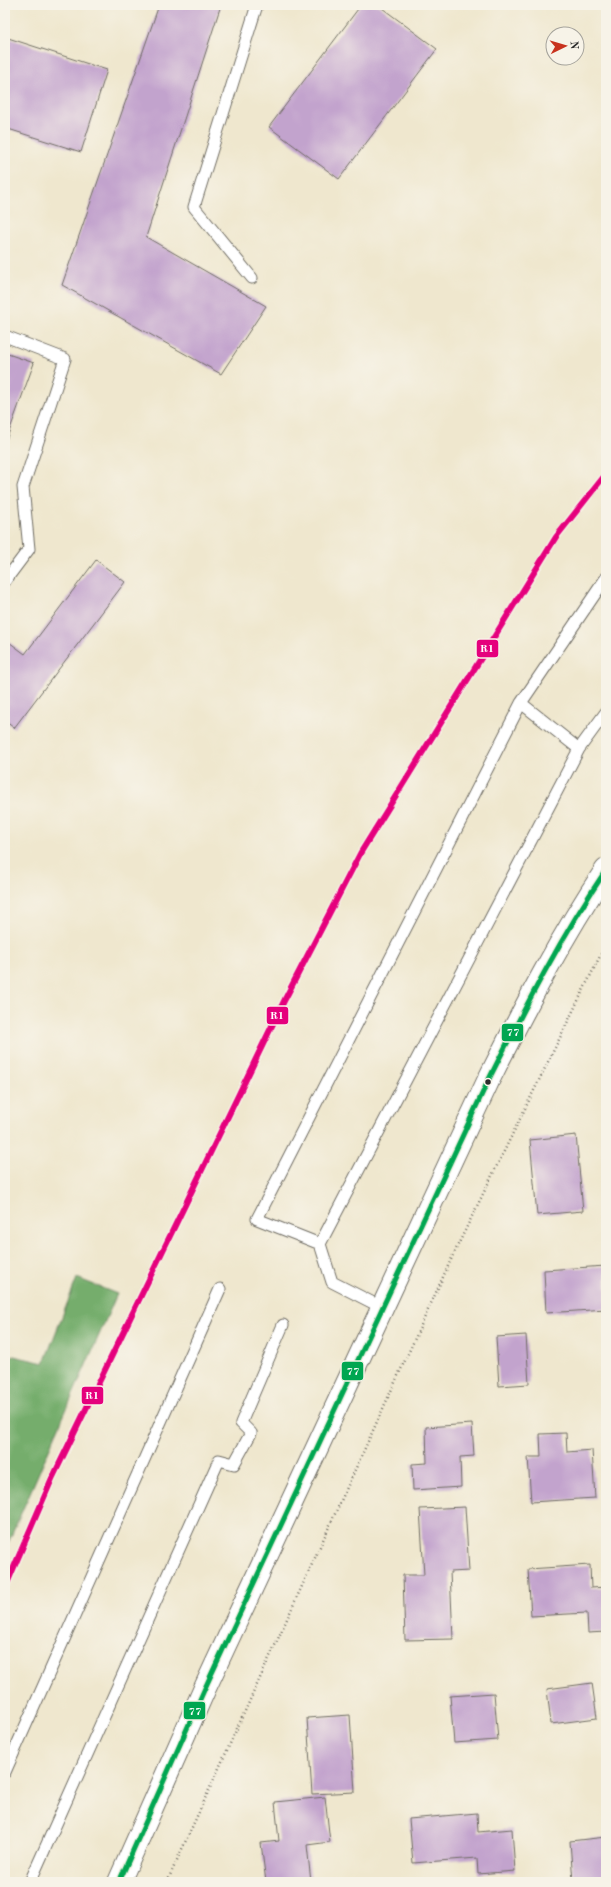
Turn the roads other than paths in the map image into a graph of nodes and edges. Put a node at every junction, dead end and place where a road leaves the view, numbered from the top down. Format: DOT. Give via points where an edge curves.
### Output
graph roads {
  1 [pos="257,5"];
  2 [pos="252,278"];
  3 [pos="5,336"];
  4 [pos="606,578"];
  5 [pos="5,581"];
  6 [pos="521,703"];
  7 [pos="606,712"];
  8 [pos="579,749"];
  9 [pos="606,870"];
  10 [pos="320,1244"];
  11 [pos="220,1290"];
  12 [pos="383,1308"];
  13 [pos="283,1325"];
  14 [pos="5,1772"];
  15 [pos="30,1882"];
  16 [pos="119,1882"];
  1 -- 2 [label="lane" via="194,207"];
  3 -- 5 [label="lane" via="65,359 23,487 29,549"];
  4 -- 6 [label="lane"];
  6 -- 8 [label="lane"];
  6 -- 10 [label="lane" via="257,1219"];
  7 -- 8 [label="lane"];
  8 -- 10 [label="lane"];
  9 -- 12 [label="street" via="576,914 532,994"];
  10 -- 12 [label="lane" via="332,1282"];
  11 -- 14 [label="lane"];
  12 -- 16 [label="street" via="208,1681"];
  13 -- 15 [label="lane" via="241,1423 251,1433 234,1464 219,1460"];
}
